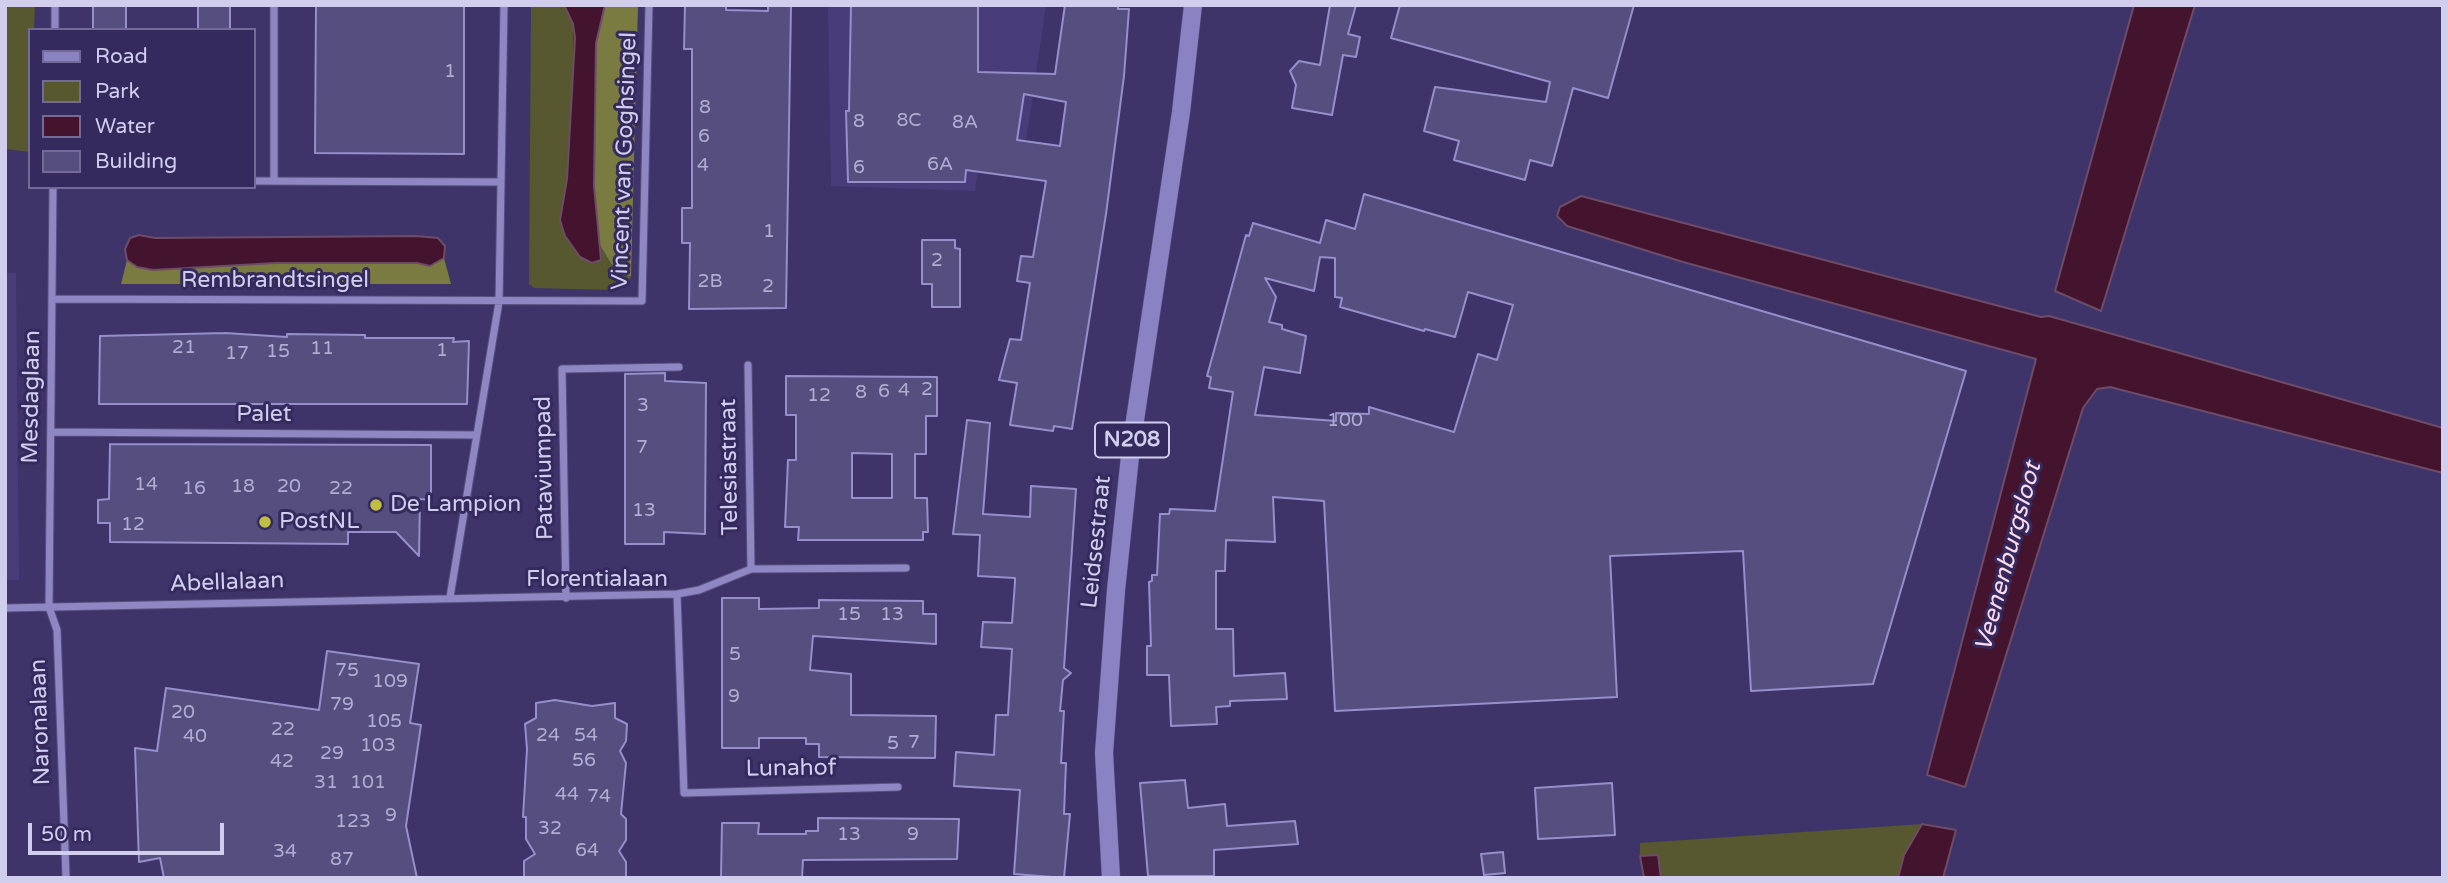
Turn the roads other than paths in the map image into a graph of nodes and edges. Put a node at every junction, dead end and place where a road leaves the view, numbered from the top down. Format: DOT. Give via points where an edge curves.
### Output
graph roads {
  1 [pos="55,5"];
  2 [pos="274,5"];
  3 [pos="504,5"];
  4 [pos="649,5"];
  5 [pos="1193,5"];
  6 [pos="55,28"];
  7 [pos="256,181"];
  8 [pos="274,181"];
  9 [pos="501,182"];
  10 [pos="53,189"];
  11 [pos="52,299"];
  12 [pos="499,302"];
  13 [pos="748,365"];
  14 [pos="679,367"];
  15 [pos="51,432"];
  16 [pos="476,435"];
  17 [pos="906,568"];
  18 [pos="751,569"];
  19 [pos="677,594"];
  20 [pos="450,597"];
  21 [pos="566,598"];
  22 [pos="49,607"];
  23 [pos="5,608"];
  24 [pos="898,787"];
  25 [pos="684,793"];
  26 [pos="66,878"];
  27 [pos="1111,878"];
  1 -- 6 [label="street"];
  2 -- 8 [label="street"];
  3 -- 9 [label="street"];
  4 -- 12 [label="street, Vincent van Goghsingel" via="642,301"];
  5 -- 27 [label="main road, Leidsestraat / N208" via="1131,447 1116,590 1104,753"];
  7 -- 8 [label="street"];
  8 -- 9 [label="street"];
  9 -- 12 [label="street"];
  10 -- 11 [label="street, Mesdaglaan"];
  11 -- 12 [label="street, Rembrandtsingel"];
  11 -- 15 [label="street, Mesdaglaan"];
  12 -- 16 [label="street"];
  13 -- 18 [label="street, Telesiastraat"];
  14 -- 21 [label="street, Pataviumpad" via="562,369"];
  15 -- 16 [label="street, Palet"];
  15 -- 22 [label="street, Mesdaglaan"];
  16 -- 20 [label="street"];
  17 -- 18 [label="street"];
  18 -- 19 [label="street"];
  19 -- 21 [label="street, Florentialaan"];
  19 -- 25 [label="street, Florentialaan"];
  20 -- 21 [label="street, Florentialaan"];
  20 -- 22 [label="street, Abellalaan"];
  22 -- 23 [label="street, Abellalaan"];
  22 -- 26 [label="street, Naronalaan" via="57,630"];
  24 -- 25 [label="street, Lunahof"];
}
